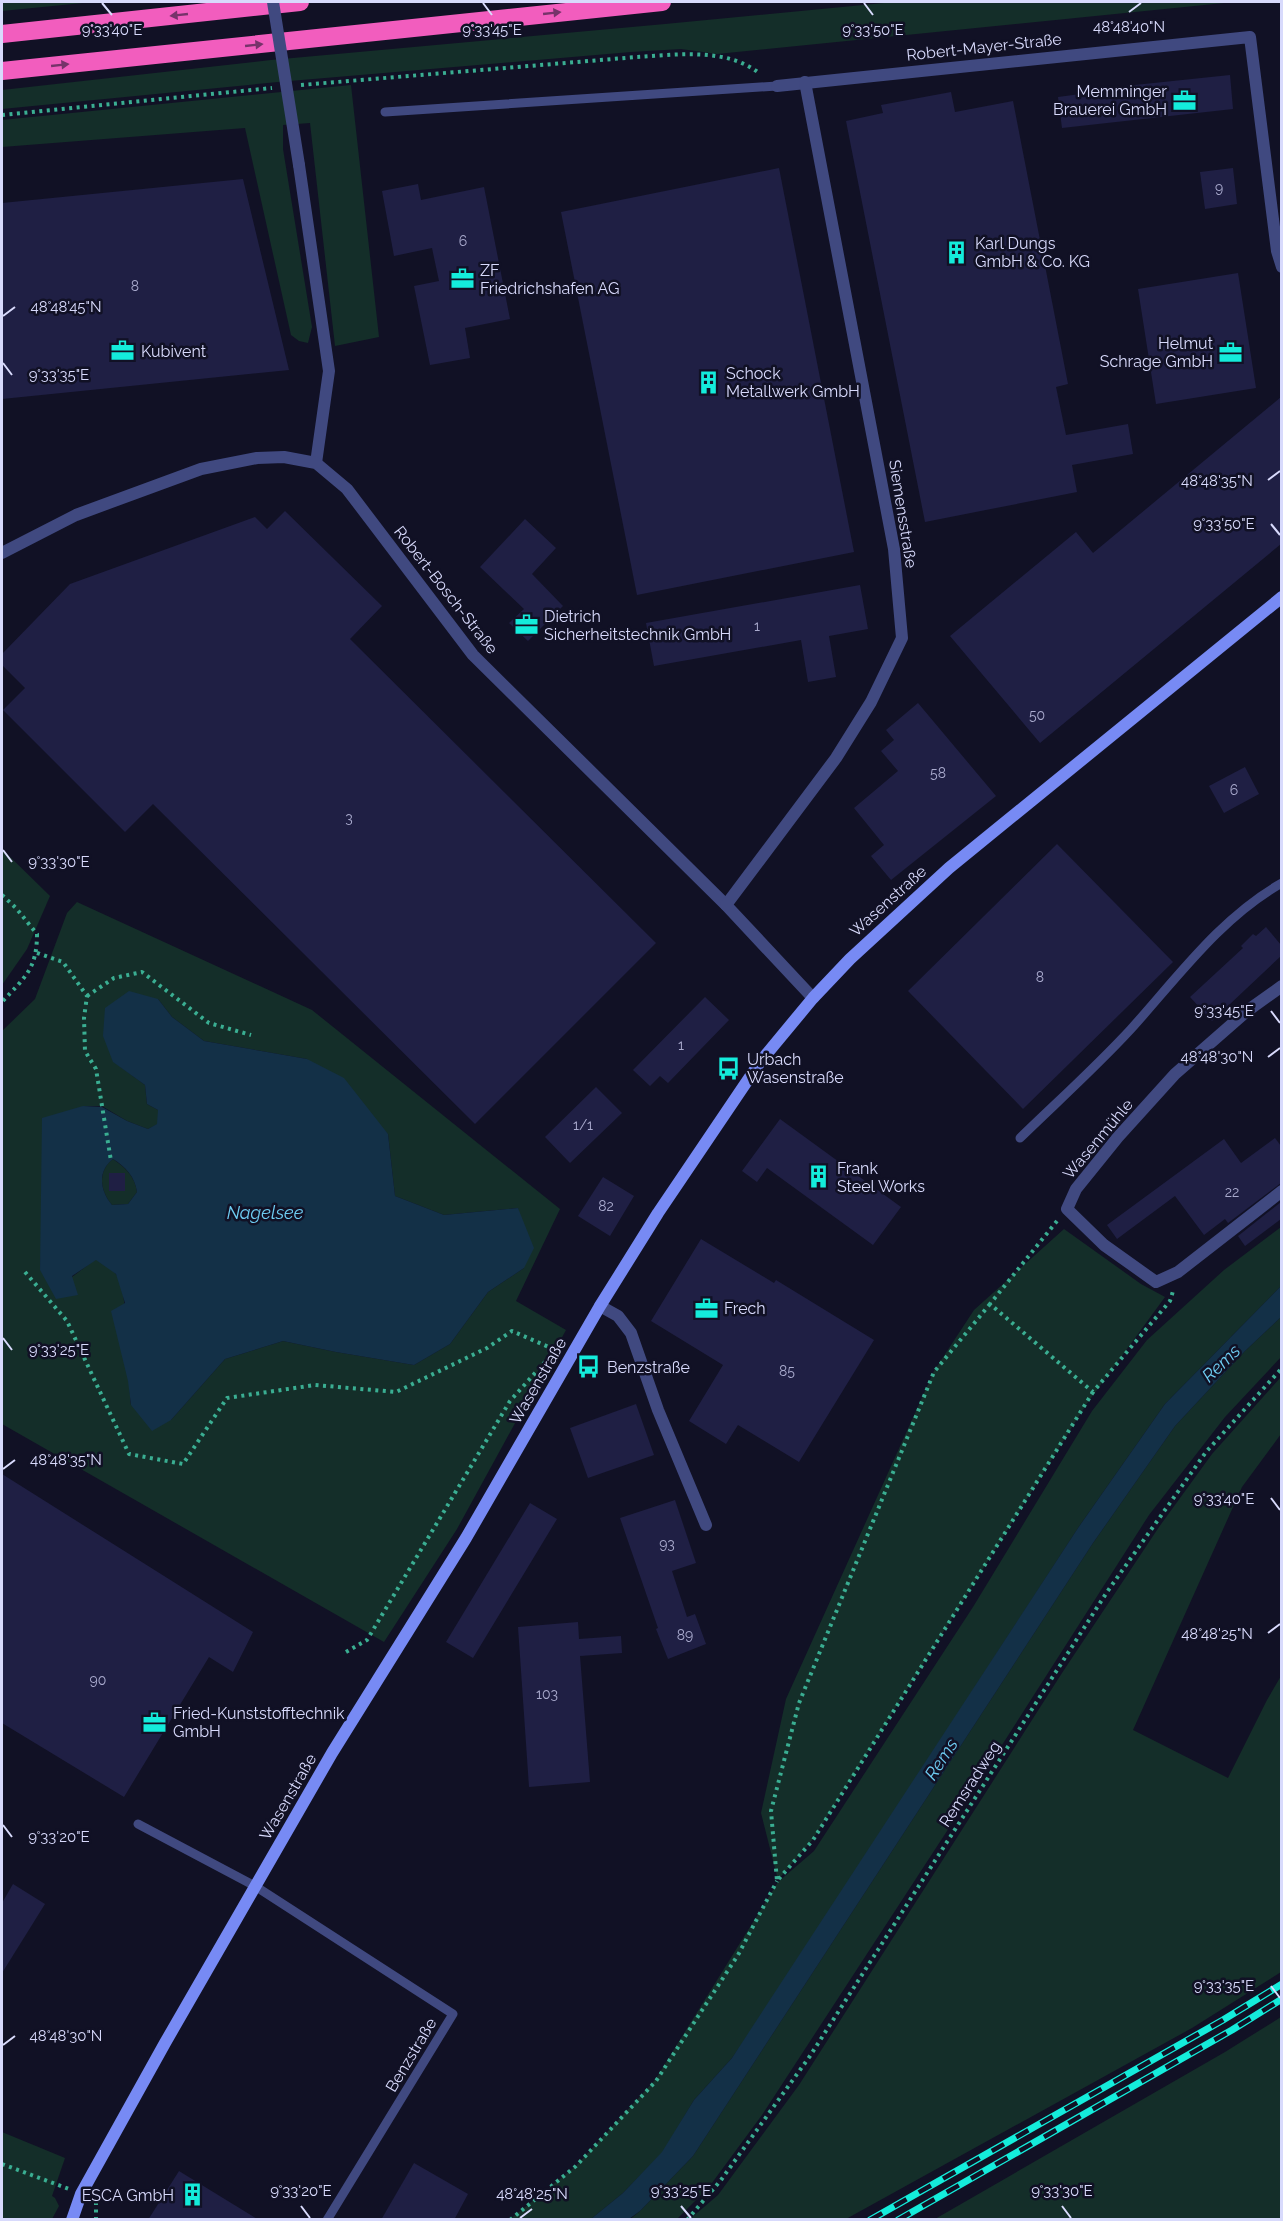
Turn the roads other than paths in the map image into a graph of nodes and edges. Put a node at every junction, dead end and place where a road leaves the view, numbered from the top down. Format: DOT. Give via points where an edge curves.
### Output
graph roads {
  1 [pos="273,2"];
  2 [pos="300,2"];
  3 [pos="663,2"];
  4 [pos="2,34"];
  5 [pos="2,71"];
  6 [pos="805,82"];
  7 [pos="777,86"];
  8 [pos="385,112"];
  9 [pos="1281,267"];
  10 [pos="316,463"];
  11 [pos="2,553"];
  12 [pos="1281,597"];
  13 [pos="1281,883"];
  14 [pos="726,905"];
  15 [pos="1281,986"];
  16 [pos="813,998"];
  17 [pos="1020,1138"];
  18 [pos="1281,1191"];
  19 [pos="600,1306"];
  20 [pos="706,1525"];
  21 [pos="138,1824"];
  22 [pos="255,1886"];
  23 [pos="72,2220"];
  24 [pos="327,2220"];
  1 -- 10 [label="street, bridge" via="329,371"];
  2 -- 4 [label="highway, one-way"];
  5 -- 3 [label="highway, one-way"];
  6 -- 7 [label="street, Robert-Mayer-Straße"];
  6 -- 9 [label="street, Robert-Mayer-Straße" via="1250,37"];
  6 -- 14 [label="street, Siemensstraße" via="894,549 902,638 871,702 836,758"];
  7 -- 8 [label="lane"];
  10 -- 11 [label="street, Robert-Bosch-Straße" via="284,457 257,458 201,470 76,514"];
  10 -- 14 [label="street, Robert-Bosch-Straße" via="347,489 473,655"];
  12 -- 16 [label="street, Wasenstraße" via="949,868"];
  13 -- 17 [label="lane" via="1262,894 1213,938 1129,1031"];
  14 -- 16 [label="street, Robert-Bosch-Straße"];
  15 -- 18 [label="street, Wasenmühle" via="1175,1074 1076,1189 1067,1209 1104,1245 1156,1282 1178,1272"];
  16 -- 19 [label="street, Wasenstraße" via="724,1113"];
  19 -- 20 [label="street" via="618,1316 631,1333"];
  19 -- 22 [label="street, Wasenstraße" via="466,1538"];
  21 -- 22 [label="lane"];
  22 -- 23 [label="street, Wasenstraße" via="81,2194"];
  22 -- 24 [label="lane, Benzstraße" via="453,2014"];
}
